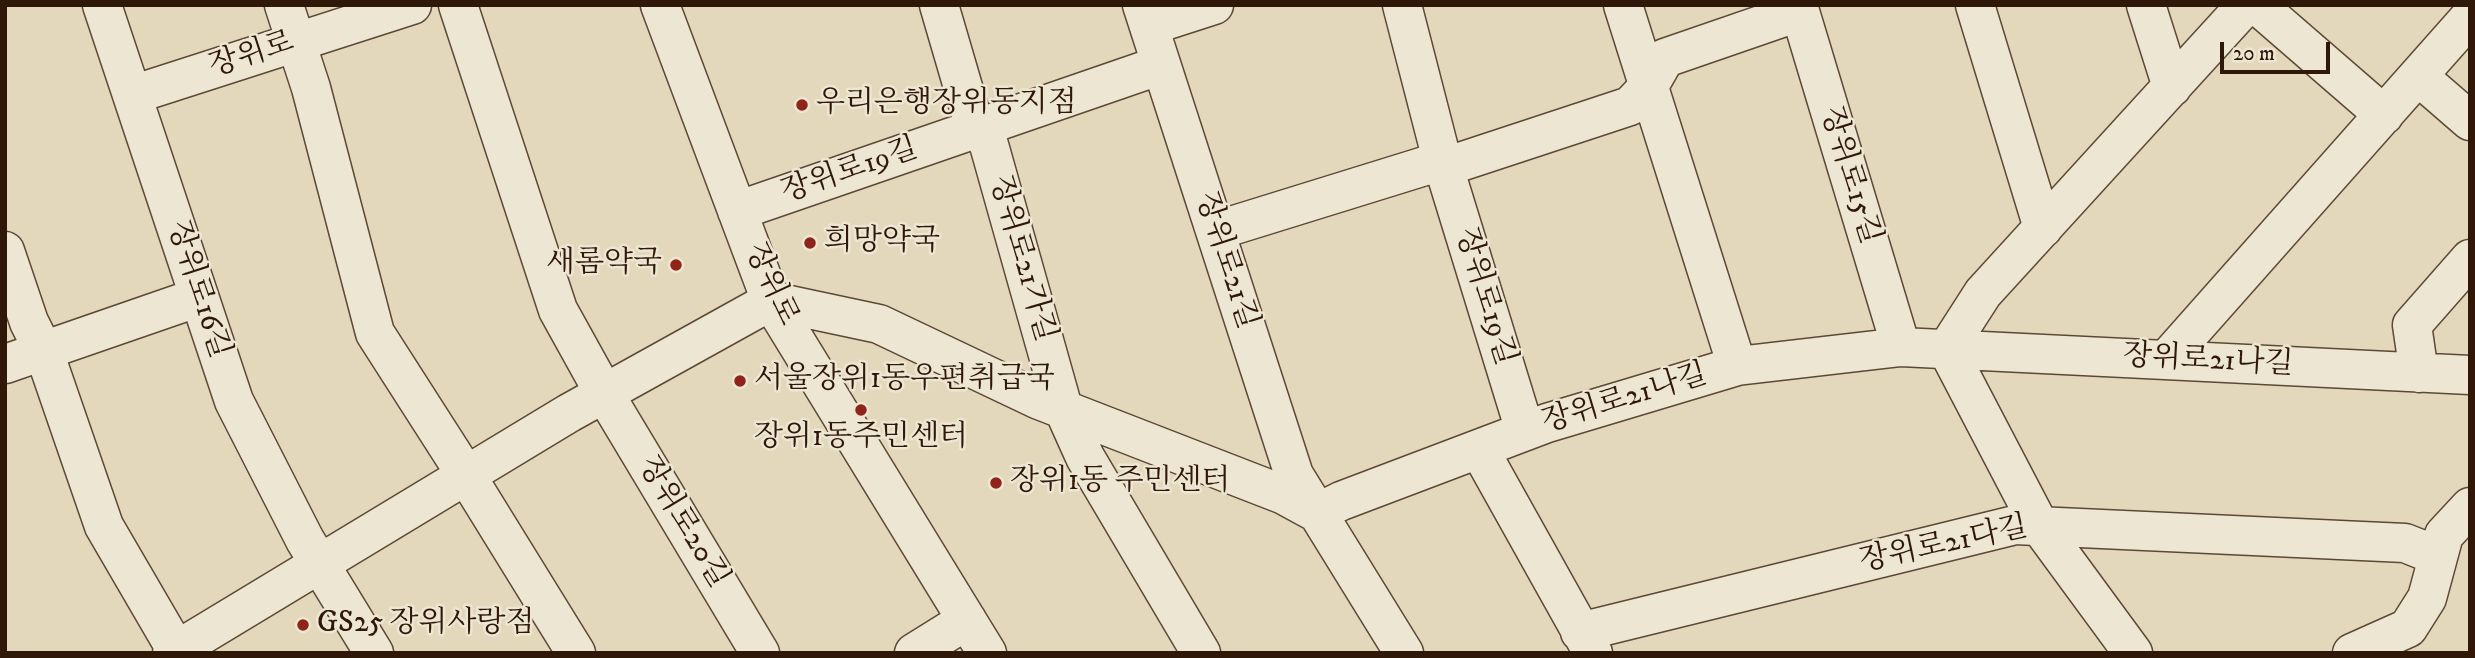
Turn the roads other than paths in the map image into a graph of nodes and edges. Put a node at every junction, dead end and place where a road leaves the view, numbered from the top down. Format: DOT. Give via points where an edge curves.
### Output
graph roads {
  1 [pos="102,5"];
  2 [pos="284,5"];
  3 [pos="412,5"];
  4 [pos="458,5"];
  5 [pos="660,5"];
  6 [pos="939,5"];
  7 [pos="1214,5"];
  8 [pos="1402,5"];
  9 [pos="1623,5"];
  10 [pos="1785,5"];
  11 [pos="1798,5"];
  12 [pos="1975,5"];
  13 [pos="2147,5"];
  14 [pos="2246,5"];
  15 [pos="2257,5"];
  16 [pos="1145,16"];
  17 [pos="2470,17"];
  18 [pos="295,42"];
  19 [pos="1161,65"];
  20 [pos="2418,76"];
  21 [pos="1649,86"];
  22 [pos="2172,87"];
  23 [pos="132,95"];
  24 [pos="2384,114"];
  25 [pos="2470,121"];
  26 [pos="979,127"];
  27 [pos="1443,164"];
  28 [pos="737,211"];
  29 [pos="2043,228"];
  30 [pos="1215,231"];
  31 [pos="5,251"];
  32 [pos="2470,260"];
  33 [pos="199,297"];
  34 [pos="771,301"];
  35 [pos="1901,347"];
  36 [pos="1947,349"];
  37 [pos="44,352"];
  38 [pos="2166,360"];
  39 [pos="5,364"];
  40 [pos="1737,366"];
  41 [pos="2419,373"];
  42 [pos="2470,376"];
  43 [pos="604,393"];
  44 [pos="1063,408"];
  45 [pos="1525,431"];
  46 [pos="1479,449"];
  47 [pos="466,475"];
  48 [pos="2470,507"];
  49 [pos="1317,513"];
  50 [pos="2039,525"];
  51 [pos="2438,556"];
  52 [pos="319,562"];
  53 [pos="967,620"];
  54 [pos="1586,642"];
  55 [pos="1192,649"];
  56 [pos="175,652"];
  57 [pos="374,653"];
  58 [pos="576,653"];
  59 [pos="761,653"];
  60 [pos="914,653"];
  61 [pos="987,653"];
  62 [pos="1404,653"];
  63 [pos="2133,653"];
  64 [pos="2352,653"];
  1 -- 23 [label="street, 장위로16길"];
  2 -- 18 [label="street"];
  3 -- 18 [label="street, 장위로"];
  4 -- 43 [label="street" via="558,310"];
  5 -- 28 [label="street, 장위로"];
  6 -- 26 [label="street, 장위로21가길" via="970,111"];
  7 -- 16 [label="street"];
  8 -- 27 [label="street, 장위로19길"];
  9 -- 21 [label="street"];
  10 -- 21 [label="street" via="1781,18 1665,58"];
  11 -- 35 [label="street, 장위로15길"];
  12 -- 29 [label="street"];
  13 -- 22 [label="street"];
  14 -- 22 [label="street"];
  15 -- 24 [label="street"];
  16 -- 19 [label="street, 장위로21길"];
  17 -- 20 [label="street"];
  18 -- 23 [label="street, 장위로"];
  18 -- 47 [label="street" via="375,333"];
  19 -- 26 [label="street, 장위로19길"];
  19 -- 30 [label="street, 장위로21길"];
  20 -- 24 [label="street"];
  20 -- 25 [label="street"];
  21 -- 27 [label="street" via="1630,106"];
  21 -- 40 [label="street"];
  22 -- 29 [label="street"];
  23 -- 33 [label="street, 장위로16길"];
  24 -- 38 [label="street"];
  26 -- 28 [label="street, 장위로19길"];
  26 -- 44 [label="street, 장위로21가길" via="989,145"];
  27 -- 30 [label="street"];
  27 -- 45 [label="street, 장위로19길"];
  28 -- 34 [label="street, 장위로"];
  29 -- 36 [label="street" via="1983,293"];
  30 -- 49 [label="street, 장위로21길" via="1294,475"];
  31 -- 37 [label="street"];
  32 -- 41 [label="street" via="2412,325"];
  33 -- 37 [label="street"];
  33 -- 52 [label="street, 장위로16길" via="234,401"];
  34 -- 43 [label="street"];
  34 -- 44 [label="street, 장위로21길" via="879,324"];
  34 -- 53 [label="street, 장위로"];
  35 -- 36 [label="street, 장위로21나길"];
  35 -- 40 [label="street, 장위로21나길"];
  36 -- 38 [label="street, 장위로21나길"];
  36 -- 50 [label="street"];
  37 -- 39 [label="street"];
  37 -- 56 [label="street" via="104,526"];
  38 -- 41 [label="street, 장위로21나길"];
  40 -- 45 [label="street, 장위로21나길"];
  41 -- 42 [label="street, 장위로21나길"];
  43 -- 47 [label="street"];
  43 -- 59 [label="street, 장위로20길"];
  44 -- 49 [label="street, 장위로21길" via="1284,495"];
  44 -- 55 [label="street, 장위로21가길"];
  45 -- 46 [label="street, 장위로21나길"];
  46 -- 49 [label="street, 장위로21나길"];
  46 -- 54 [label="street, 장위로21다길"];
  47 -- 52 [label="street"];
  47 -- 58 [label="street"];
  48 -- 51 [label="street" via="2444,534"];
  49 -- 62 [label="street, 장위로21길"];
  50 -- 51 [label="street, 장위로21다길" via="2405,543"];
  50 -- 54 [label="street, 장위로21다길" via="2015,525"];
  50 -- 63 [label="street"];
  51 -- 64 [label="street" via="2427,598 2409,628"];
  52 -- 56 [label="street"];
  52 -- 57 [label="street"];
  53 -- 60 [label="street"];
  53 -- 61 [label="street, 장위로"];
}
